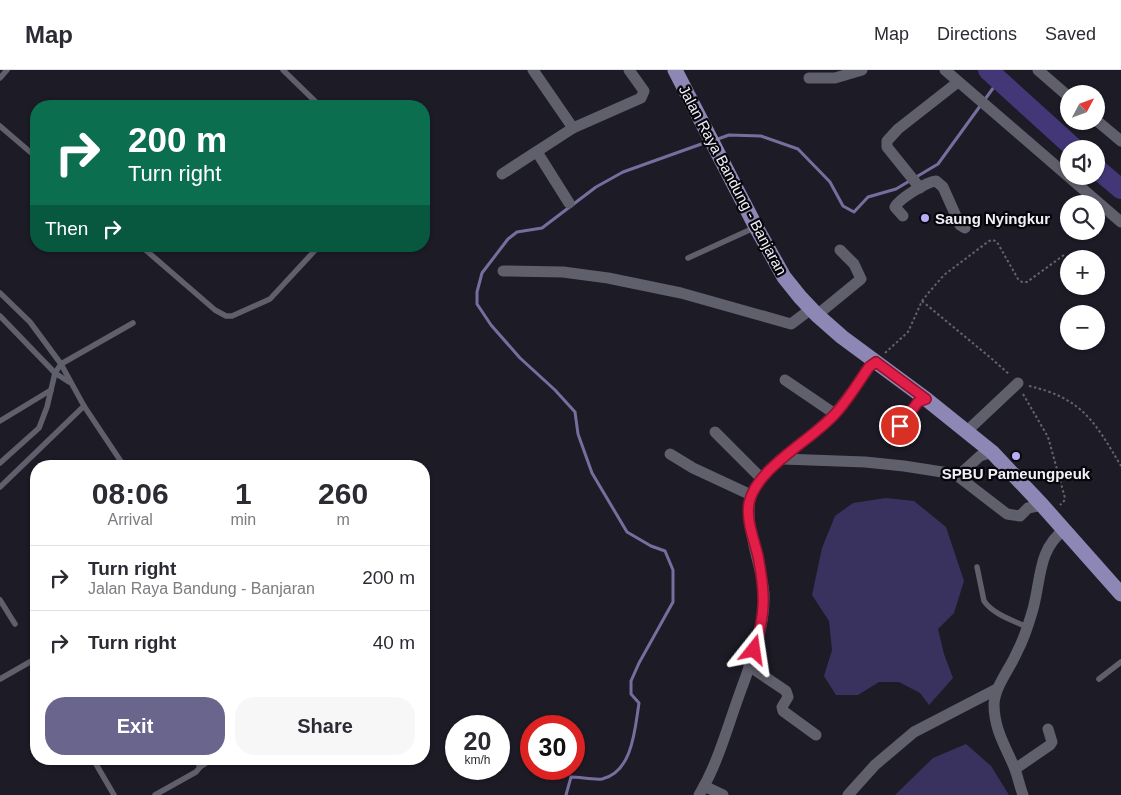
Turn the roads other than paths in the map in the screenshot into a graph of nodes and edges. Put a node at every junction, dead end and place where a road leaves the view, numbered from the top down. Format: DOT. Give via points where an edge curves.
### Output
graph roads {
  1 [pos="7,70"];
  2 [pos="283,70"];
  3 [pos="533,70"];
  4 [pos="629,70"];
  5 [pos="675,70"];
  6 [pos="862,70"];
  7 [pos="945,70"];
  8 [pos="1038,70"];
  9 [pos="0,78"];
  10 [pos="809,78"];
  11 [pos="958,82"];
  12 [pos="1060,89"];
  13 [pos="314,100"];
  14 [pos="0,126"];
  15 [pos="1105,127"];
  16 [pos="573,128"];
  17 [pos="1121,140"];
  18 [pos="30,152"];
  19 [pos="536,152"];
  20 [pos="502,174"];
  21 [pos="919,187"];
  22 [pos="569,203"];
  23 [pos="903,216"];
  24 [pos="1121,222"];
  25 [pos="756,227"];
  26 [pos="965,228"];
  27 [pos="840,250"];
  28 [pos="148,252"];
  29 [pos="313,252"];
  30 [pos="688,258"];
  31 [pos="503,271"];
  32 [pos="0,293"];
  33 [pos="814,312"];
  34 [pos="0,316"];
  35 [pos="133,323"];
  36 [pos="876,362"];
  37 [pos="61,364"];
  38 [pos="55,373"];
  39 [pos="785,380"];
  40 [pos="70,382"];
  41 [pos="1018,383"];
  42 [pos="51,390"];
  43 [pos="926,399"];
  44 [pos="84,406"];
  45 [pos="835,414"];
  46 [pos="0,421"];
  47 [pos="967,431"];
  48 [pos="715,432"];
  49 [pos="890,438"];
  50 [pos="992,452"];
  51 [pos="670,454"];
  52 [pos="783,459"];
  53 [pos="120,460"];
  54 [pos="0,463"];
  55 [pos="958,476"];
  56 [pos="761,478"];
  57 [pos="0,487"];
  58 [pos="752,495"];
  59 [pos="1046,510"];
  60 [pos="1064,530"];
  61 [pos="977,567"];
  62 [pos="1121,594"];
  63 [pos="0,600"];
  64 [pos="15,624"];
  65 [pos="1027,627"];
  66 [pos="30,662"];
  67 [pos="1121,662"];
  68 [pos="749,666"];
  69 [pos="0,679"];
  70 [pos="1099,679"];
  71 [pos="997,689"];
  72 [pos="1048,729"];
  73 [pos="816,735"];
  74 [pos="96,765"];
  75 [pos="199,765"];
  76 [pos="204,765"];
  77 [pos="200,768"];
  78 [pos="1015,769"];
  79 [pos="702,790"];
  80 [pos="114,795"];
  81 [pos="154,795"];
  82 [pos="723,795"];
  83 [pos="848,795"];
  84 [pos="1023,795"];
  1 -- 9 [label="lane"];
  2 -- 13 [label="lane"];
  3 -- 16 [label="street"];
  4 -- 16 [label="street" via="644,91 641,98"];
  5 -- 25 [label="main road, Jalan Raya Bandung - Banjaran"];
  6 -- 10 [label="street" via="835,78"];
  7 -- 11 [label="street"];
  8 -- 12 [label="street"];
  11 -- 21 [label="street" via="887,141 887,147"];
  11 -- 24 [label="street"];
  14 -- 18 [label="lane"];
  15 -- 17 [label="street"];
  16 -- 19 [label="street"];
  19 -- 20 [label="street"];
  19 -- 22 [label="street"];
  21 -- 23 [label="street" via="895,207"];
  21 -- 26 [label="street" via="932,181 943,187 960,224"];
  25 -- 30 [label="lane"];
  25 -- 33 [label="main road, Jalan Raya Bandung - Banjaran" via="784,276"];
  27 -- 33 [label="street" via="854,264 861,279"];
  28 -- 29 [label="lane" via="215,310 232,316 270,299"];
  31 -- 33 [label="street" via="563,272 608,278 681,293 791,324"];
  32 -- 37 [label="lane" via="30,322"];
  33 -- 36 [label="main road, Jalan Raya Bandung - Banjaran"];
  34 -- 38 [label="lane"];
  35 -- 37 [label="lane"];
  36 -- 43 [label="main road, Jalan Raya Bandung - Banjaran"];
  36 -- 45 [label="street"];
  37 -- 38 [label="lane"];
  37 -- 40 [label="lane"];
  38 -- 40 [label="lane"];
  38 -- 42 [label="lane"];
  39 -- 45 [label="street"];
  40 -- 44 [label="lane"];
  41 -- 47 [label="street"];
  42 -- 46 [label="lane"];
  42 -- 54 [label="lane" via="39,428"];
  43 -- 47 [label="main road, Jalan Raya Bandung - Banjaran"];
  43 -- 49 [label="lane" via="918,402"];
  44 -- 53 [label="lane"];
  44 -- 57 [label="lane"];
  45 -- 52 [label="street"];
  47 -- 50 [label="main road, Jalan Raya Bandung - Banjaran"];
  48 -- 56 [label="street"];
  50 -- 55 [label="street" via="980,456"];
  50 -- 59 [label="main road, Jalan Raya Bandung - Banjaran"];
  51 -- 58 [label="street"];
  52 -- 55 [label="street" via="865,462"];
  52 -- 56 [label="street"];
  55 -- 59 [label="street" via="1010,516 1020,516 1028,508"];
  56 -- 58 [label="street"];
  58 -- 68 [label="street" via="750,522 764,594 760,634"];
  59 -- 60 [label="main road, Jalan Raya Bandung - Banjaran"];
  60 -- 62 [label="main road, Jalan Raya Bandung - Banjaran"];
  60 -- 65 [label="street" via="1053,538 1043,559"];
  61 -- 65 [label="lane" via="986,605"];
  63 -- 64 [label="lane"];
  65 -- 71 [label="street" via="1018,652"];
  66 -- 69 [label="lane"];
  67 -- 70 [label="lane"];
  68 -- 73 [label="street" via="786,691 788,697 783,711"];
  68 -- 79 [label="street"];
  71 -- 78 [label="street" via="994,703 997,728"];
  71 -- 83 [label="street" via="914,732 875,765"];
  72 -- 78 [label="street" via="1050,745"];
  74 -- 80 [label="lane"];
  75 -- 77 [label="lane"];
  76 -- 77 [label="lane"];
  77 -- 81 [label="lane"];
  78 -- 84 [label="street"];
  79 -- 82 [label="street"];
}
